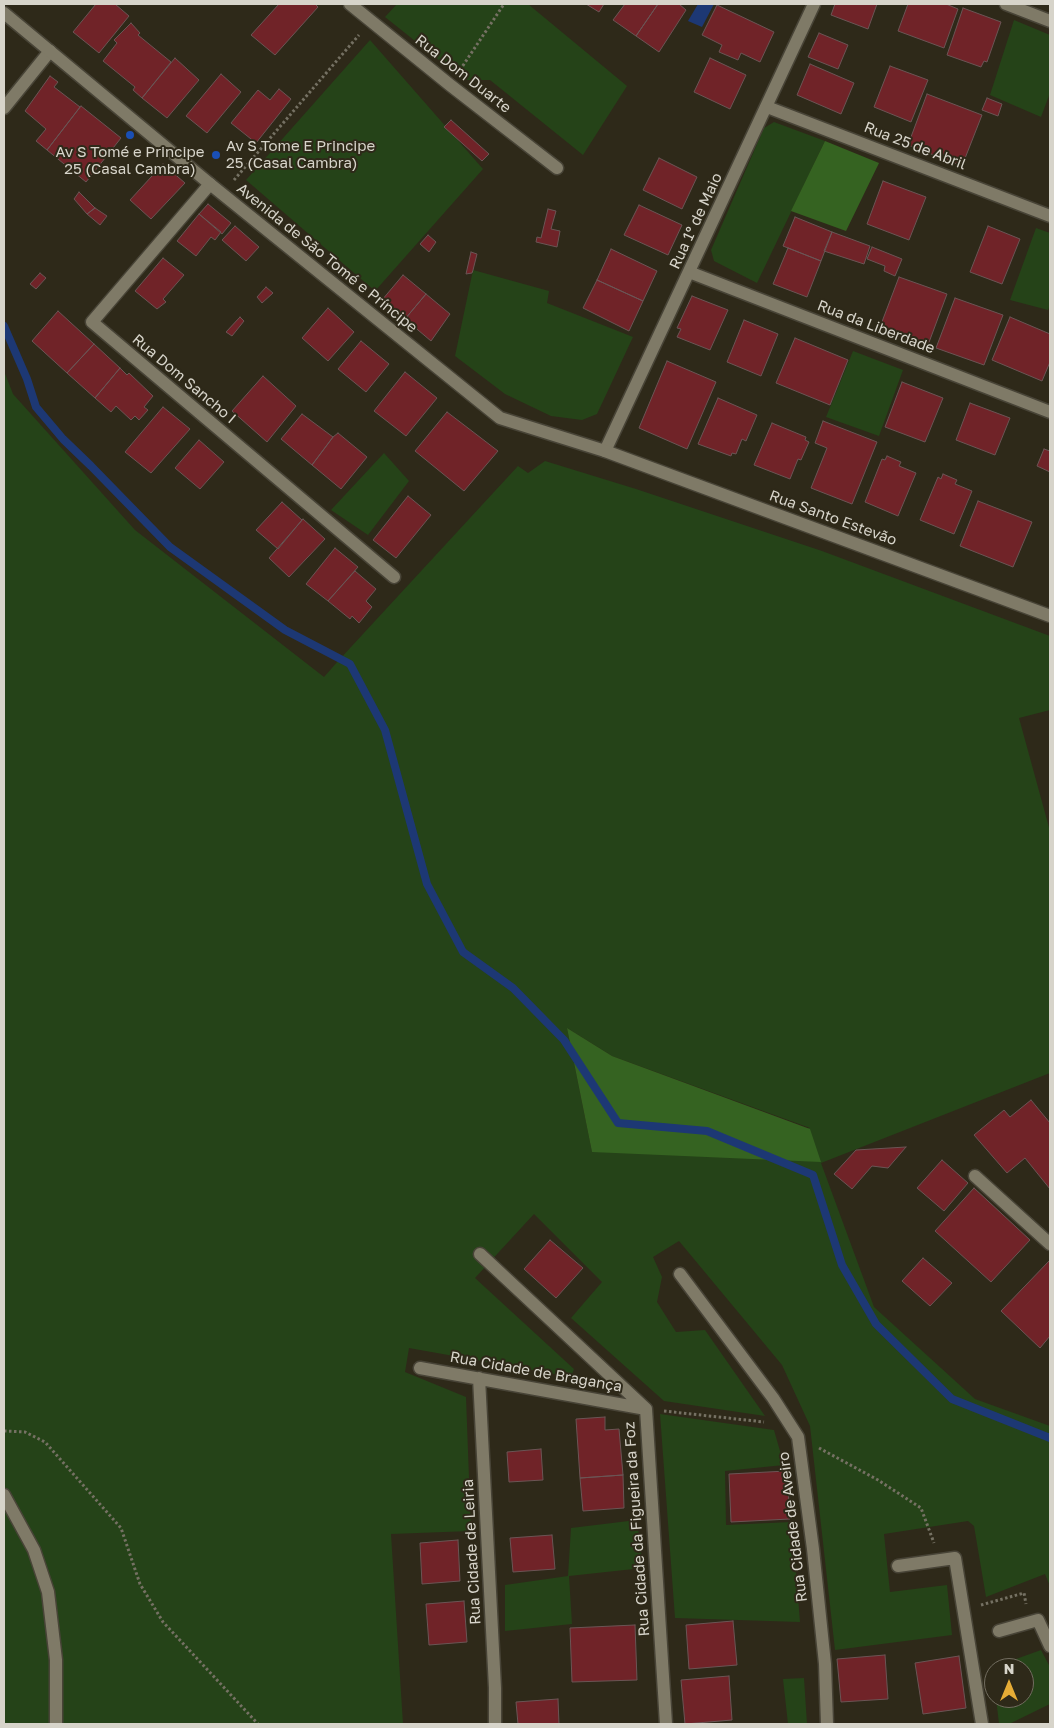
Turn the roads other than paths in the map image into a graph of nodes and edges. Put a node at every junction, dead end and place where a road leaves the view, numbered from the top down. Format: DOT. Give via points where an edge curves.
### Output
graph roads {
  1 [pos="350,4"];
  2 [pos="814,4"];
  3 [pos="1006,4"];
  4 [pos="4,13"];
  5 [pos="1050,21"];
  6 [pos="50,51"];
  7 [pos="767,106"];
  8 [pos="4,108"];
  9 [pos="556,168"];
  10 [pos="210,184"];
  11 [pos="1050,216"];
  12 [pos="689,272"];
  13 [pos="1050,412"];
  14 [pos="605,451"];
  15 [pos="394,577"];
  16 [pos="1050,616"];
  17 [pos="975,1176"];
  18 [pos="1050,1244"];
  19 [pos="480,1254"];
  20 [pos="680,1274"];
  21 [pos="420,1368"];
  22 [pos="479,1378"];
  23 [pos="646,1409"];
  24 [pos="4,1495"];
  25 [pos="898,1566"];
  26 [pos="999,1631"];
  27 [pos="1050,1646"];
  28 [pos="56,1724"];
  29 [pos="495,1724"];
  30 [pos="666,1724"];
  31 [pos="827,1724"];
  32 [pos="982,1724"];
  1 -- 9 [label="street, Rua Dom Duarte"];
  2 -- 7 [label="street, Rua 1º de Maio"];
  3 -- 5 [label="street"];
  4 -- 6 [label="street, Avenida de São Tomé e Príncipe"];
  6 -- 8 [label="street"];
  6 -- 10 [label="street, Avenida de São Tomé e Príncipe"];
  7 -- 11 [label="street, Rua 25 de Abril"];
  7 -- 12 [label="street, Rua 1º de Maio"];
  10 -- 14 [label="street, Avenida de São Tomé e Príncipe" via="500,418"];
  10 -- 15 [label="street, Rua Dom Sancho I" via="92,322"];
  12 -- 13 [label="street, Rua da Liberdade"];
  12 -- 14 [label="street, Rua 1º de Maio"];
  14 -- 16 [label="street, Rua Santo Estevão"];
  17 -- 18 [label="street"];
  19 -- 23 [label="street, Rua Cidade da Figueira da Foz"];
  20 -- 31 [label="street, Rua Cidade de Aveiro" via="773,1398 798,1437 824,1654"];
  21 -- 22 [label="street, Rua Cidade de Bragança"];
  22 -- 23 [label="street, Rua Cidade de Bragança"];
  22 -- 29 [label="street, Rua Cidade de Leiria"];
  23 -- 30 [label="street, Rua Cidade da Figueira da Foz"];
  24 -- 28 [label="street" via="34,1550 48,1592 56,1660"];
  25 -- 32 [label="street" via="955,1558"];
  26 -- 27 [label="street" via="1038,1620"];
}
